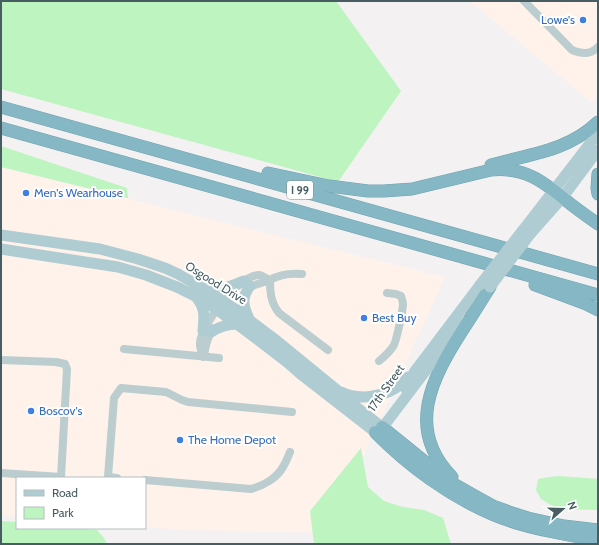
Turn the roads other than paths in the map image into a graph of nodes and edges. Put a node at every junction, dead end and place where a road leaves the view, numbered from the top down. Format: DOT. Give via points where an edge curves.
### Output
graph roads {
  1 [pos="524,1"];
  2 [pos="598,47"];
  3 [pos="1,106"];
  4 [pos="598,122"];
  5 [pos="75,127"];
  6 [pos="1,128"];
  7 [pos="598,133"];
  8 [pos="598,150"];
  9 [pos="598,174"];
  10 [pos="437,183"];
  11 [pos="558,193"];
  12 [pos="598,194"];
  13 [pos="598,224"];
  14 [pos="1,235"];
  15 [pos="1,249"];
  16 [pos="440,251"];
  17 [pos="302,274"];
  18 [pos="598,274"];
  19 [pos="270,280"];
  20 [pos="247,284"];
  21 [pos="485,286"];
  22 [pos="206,290"];
  23 [pos="388,293"];
  24 [pos="598,295"];
  25 [pos="195,296"];
  26 [pos="222,307"];
  27 [pos="598,310"];
  28 [pos="250,321"];
  29 [pos="237,324"];
  30 [pos="208,334"];
  31 [pos="200,342"];
  32 [pos="124,350"];
  33 [pos="328,350"];
  34 [pos="186,355"];
  35 [pos="203,357"];
  36 [pos="1,360"];
  37 [pos="379,361"];
  38 [pos="415,371"];
  39 [pos="337,390"];
  40 [pos="292,412"];
  41 [pos="378,428"];
  42 [pos="290,452"];
  43 [pos="1,473"];
  44 [pos="108,477"];
  45 [pos="146,480"];
  46 [pos="469,493"];
  47 [pos="598,530"];
  48 [pos="598,538"];
  1 -- 2 [label="lane" via="572,50 587,53"];
  3 -- 5 [label="highway, I 99"];
  4 -- 10 [label="highway" via="568,143"];
  5 -- 10 [label="highway" via="329,186 384,191 412,189"];
  5 -- 18 [label="highway, I 99"];
  6 -- 16 [label="highway, I 99"];
  7 -- 11 [label="main road, 17th Street"];
  8 -- 11 [label="main road, 17th Street"];
  9 -- 12 [label="highway"];
  10 -- 11 [label="highway" via="500,169 528,175"];
  11 -- 13 [label="highway"];
  11 -- 21 [label="main road, 17th Street, bridge"];
  14 -- 22 [label="main road, Osgood Drive" via="125,255 165,268"];
  15 -- 25 [label="main road, Osgood Drive" via="118,266 160,280"];
  16 -- 24 [label="highway, I 99"];
  16 -- 27 [label="highway" via="543,287"];
  17 -- 19 [label="lane" via="282,275"];
  19 -- 20 [label="lane" via="260,275 252,277"];
  19 -- 33 [label="lane" via="271,296 279,313"];
  20 -- 22 [label="main road" via="220,290"];
  20 -- 26 [label="lane"];
  20 -- 28 [label="main road" via="244,300 245,311"];
  21 -- 38 [label="main road, 17th Street"];
  21 -- 41 [label="main road, 17th Street"];
  21 -- 46 [label="highway" via="438,372 427,410 428,434 437,457 448,473"];
  22 -- 26 [label="main road, Osgood Drive"];
  23 -- 37 [label="lane" via="400,296 403,305 394,345"];
  25 -- 26 [label="main road, Osgood Drive"];
  25 -- 30 [label="main road" via="203,308"];
  26 -- 28 [label="main road, Osgood Drive"];
  26 -- 29 [label="main road, Osgood Drive"];
  26 -- 30 [label="lane"];
  28 -- 39 [label="main road, Osgood Drive"];
  29 -- 30 [label="main road" via="227,325"];
  29 -- 41 [label="main road, Osgood Drive" via="303,376"];
  30 -- 31 [label="lane"];
  30 -- 35 [label="lane"];
  30 -- 35 [label="lane" via="214,352 219,358"];
  31 -- 34 [label="lane"];
  31 -- 35 [label="lane"];
  32 -- 34 [label="lane"];
  34 -- 35 [label="lane"];
  36 -- 43 [label="lane" via="56,362 65,364 67,369 61,477"];
  38 -- 39 [label="main road" via="396,388 375,396 361,397"];
  38 -- 41 [label="main road, 17th Street"];
  39 -- 41 [label="main road, Osgood Drive"];
  40 -- 44 [label="lane" via="188,402 166,392 121,388 114,398"];
  41 -- 46 [label="highway" via="450,482"];
  41 -- 48 [label="highway" via="391,448 423,474 476,507 511,522 536,529"];
  42 -- 45 [label="lane" via="280,472 259,487 251,489"];
  46 -- 47 [label="highway" via="493,506 528,518"];
}
